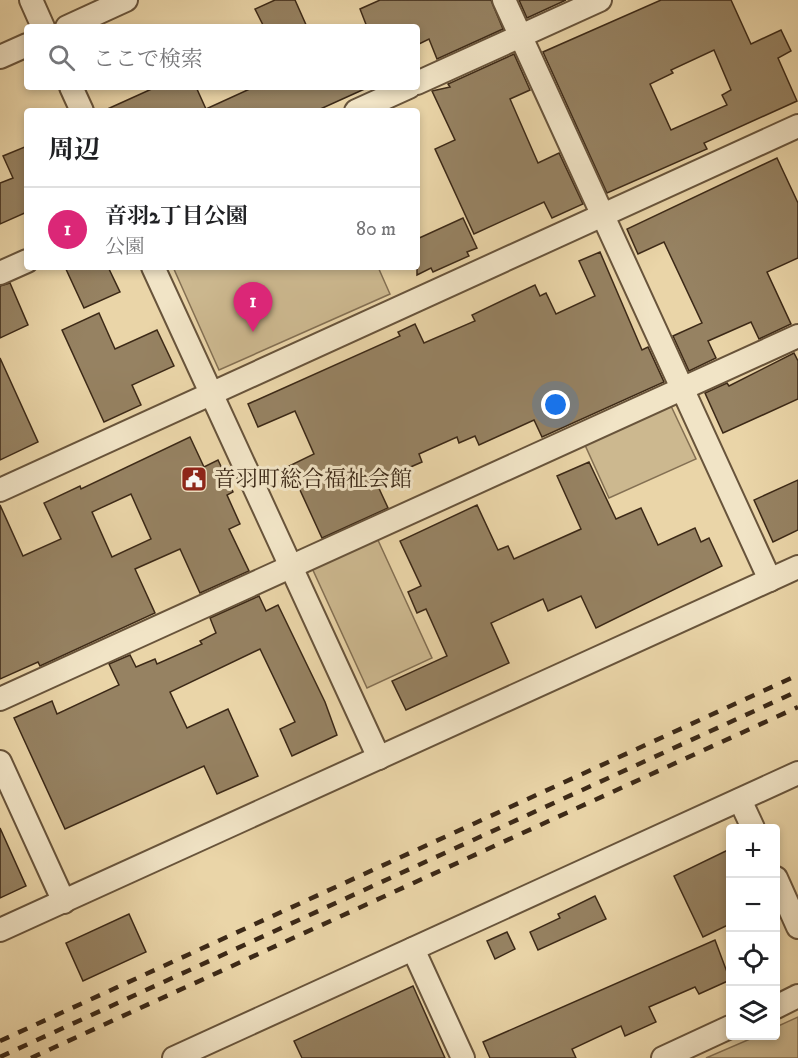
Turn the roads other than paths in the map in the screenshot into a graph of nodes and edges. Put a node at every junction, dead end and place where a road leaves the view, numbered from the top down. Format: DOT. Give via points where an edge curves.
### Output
graph roads {
  1 [pos="31,0"];
  2 [pos="126,0"];
  3 [pos="504,0"];
  4 [pos="600,0"];
  5 [pos="42,24"];
  6 [pos="74,24"];
  7 [pos="521,36"];
  8 [pos="24,46"];
  9 [pos="0,57"];
  10 [pos="420,82"];
  11 [pos="72,90"];
  12 [pos="402,90"];
  13 [pos="81,108"];
  14 [pos="363,108"];
  15 [pos="798,126"];
  16 [pos="603,215"];
  17 [pos="24,262"];
  18 [pos="154,270"];
  19 [pos="0,273"];
  20 [pos="798,336"];
  21 [pos="682,389"];
  22 [pos="211,393"];
  23 [pos="0,490"];
  24 [pos="291,567"];
  25 [pos="798,567"];
  26 [pos="770,580"];
  27 [pos="0,699"];
  28 [pos="379,758"];
  29 [pos="0,762"];
  30 [pos="798,773"];
  31 [pos="740,800"];
  32 [pos="751,824"];
  33 [pos="780,887"];
  34 [pos="64,902"];
  35 [pos="798,927"];
  36 [pos="0,930"];
  37 [pos="413,949"];
  38 [pos="798,996"];
  39 [pos="780,1005"];
  40 [pos="726,1029"];
  41 [pos="174,1058"];
  42 [pos="464,1058"];
  43 [pos="663,1058"];
  1 -- 5 [label="street"];
  2 -- 6 [label="street"];
  3 -- 7 [label="street"];
  4 -- 7 [label="street"];
  7 -- 10 [label="street"];
  7 -- 16 [label="street"];
  8 -- 9 [label="street"];
  11 -- 13 [label="street"];
  12 -- 14 [label="street"];
  15 -- 16 [label="street"];
  16 -- 21 [label="street"];
  16 -- 22 [label="street"];
  17 -- 19 [label="street"];
  18 -- 22 [label="street"];
  20 -- 21 [label="street"];
  21 -- 24 [label="street"];
  21 -- 26 [label="street"];
  22 -- 23 [label="street"];
  22 -- 24 [label="street"];
  24 -- 27 [label="street"];
  24 -- 28 [label="street"];
  25 -- 26 [label="street"];
  26 -- 28 [label="street"];
  28 -- 34 [label="street"];
  29 -- 34 [label="street"];
  30 -- 31 [label="street"];
  31 -- 32 [label="street"];
  31 -- 37 [label="street"];
  33 -- 35 [label="street"];
  34 -- 36 [label="street"];
  37 -- 41 [label="street"];
  37 -- 42 [label="street"];
  38 -- 39 [label="street"];
  40 -- 43 [label="street"];
}
